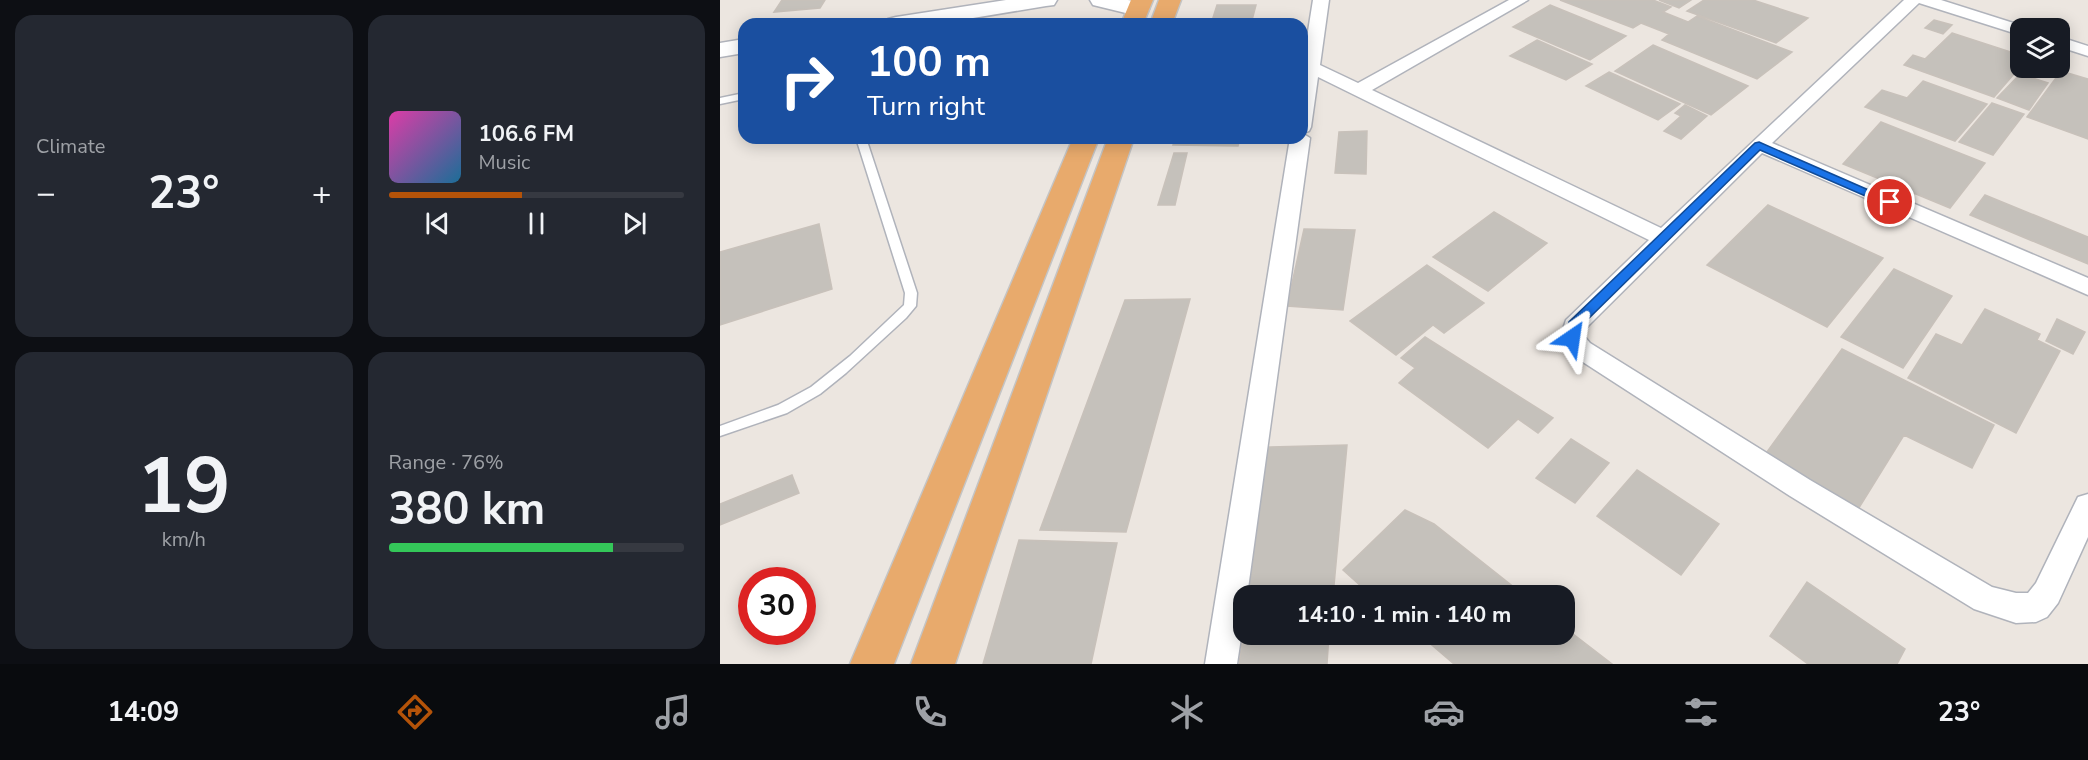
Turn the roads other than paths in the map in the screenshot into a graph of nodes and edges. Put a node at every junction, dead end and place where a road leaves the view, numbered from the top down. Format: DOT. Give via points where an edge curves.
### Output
graph roads {
  1 [pos="899,0"];
  2 [pos="1046,0"];
  3 [pos="1101,0"];
  4 [pos="1170,0"];
  5 [pos="1321,0"];
  6 [pos="1520,0"];
  7 [pos="1913,0"];
  8 [pos="1925,0"];
  9 [pos="1137,11"];
  10 [pos="891,18"];
  11 [pos="934,18"];
  12 [pos="1163,18"];
  13 [pos="2010,27"];
  14 [pos="2070,45"];
  15 [pos="738,47"];
  16 [pos="720,50"];
  17 [pos="2088,51"];
  18 [pos="1311,67"];
  19 [pos="1308,87"];
  20 [pos="1358,90"];
  21 [pos="738,97"];
  22 [pos="720,101"];
  23 [pos="863,144"];
  24 [pos="1084,144"];
  25 [pos="1119,144"];
  26 [pos="1299,144"];
  27 [pos="1759,145"];
  28 [pos="1664,237"];
  29 [pos="2088,287"];
  30 [pos="720,431"];
  31 [pos="2088,506"];
  32 [pos="872,664"];
  33 [pos="933,664"];
  34 [pos="1221,664"];
  1 -- 10 [label="main road"];
  2 -- 11 [label="main road"];
  3 -- 9 [label="main road"];
  4 -- 12 [label="highway"];
  5 -- 18 [label="street"];
  6 -- 20 [label="street"];
  7 -- 27 [label="street"];
  8 -- 13 [label="street"];
  14 -- 17 [label="street"];
  15 -- 16 [label="main road"];
  18 -- 19 [label="street"];
  18 -- 20 [label="street"];
  20 -- 28 [label="street"];
  21 -- 22 [label="lane"];
  23 -- 30 [label="lane" via="911,293 910,306 827,382 803,398"];
  24 -- 32 [label="highway"];
  25 -- 33 [label="highway"];
  26 -- 34 [label="street"];
  27 -- 28 [label="street"];
  27 -- 29 [label="street"];
  28 -- 31 [label="street" via="1574,326 1572,338 1581,349 1985,599 2016,609 2036,607 2047,593"];
}
